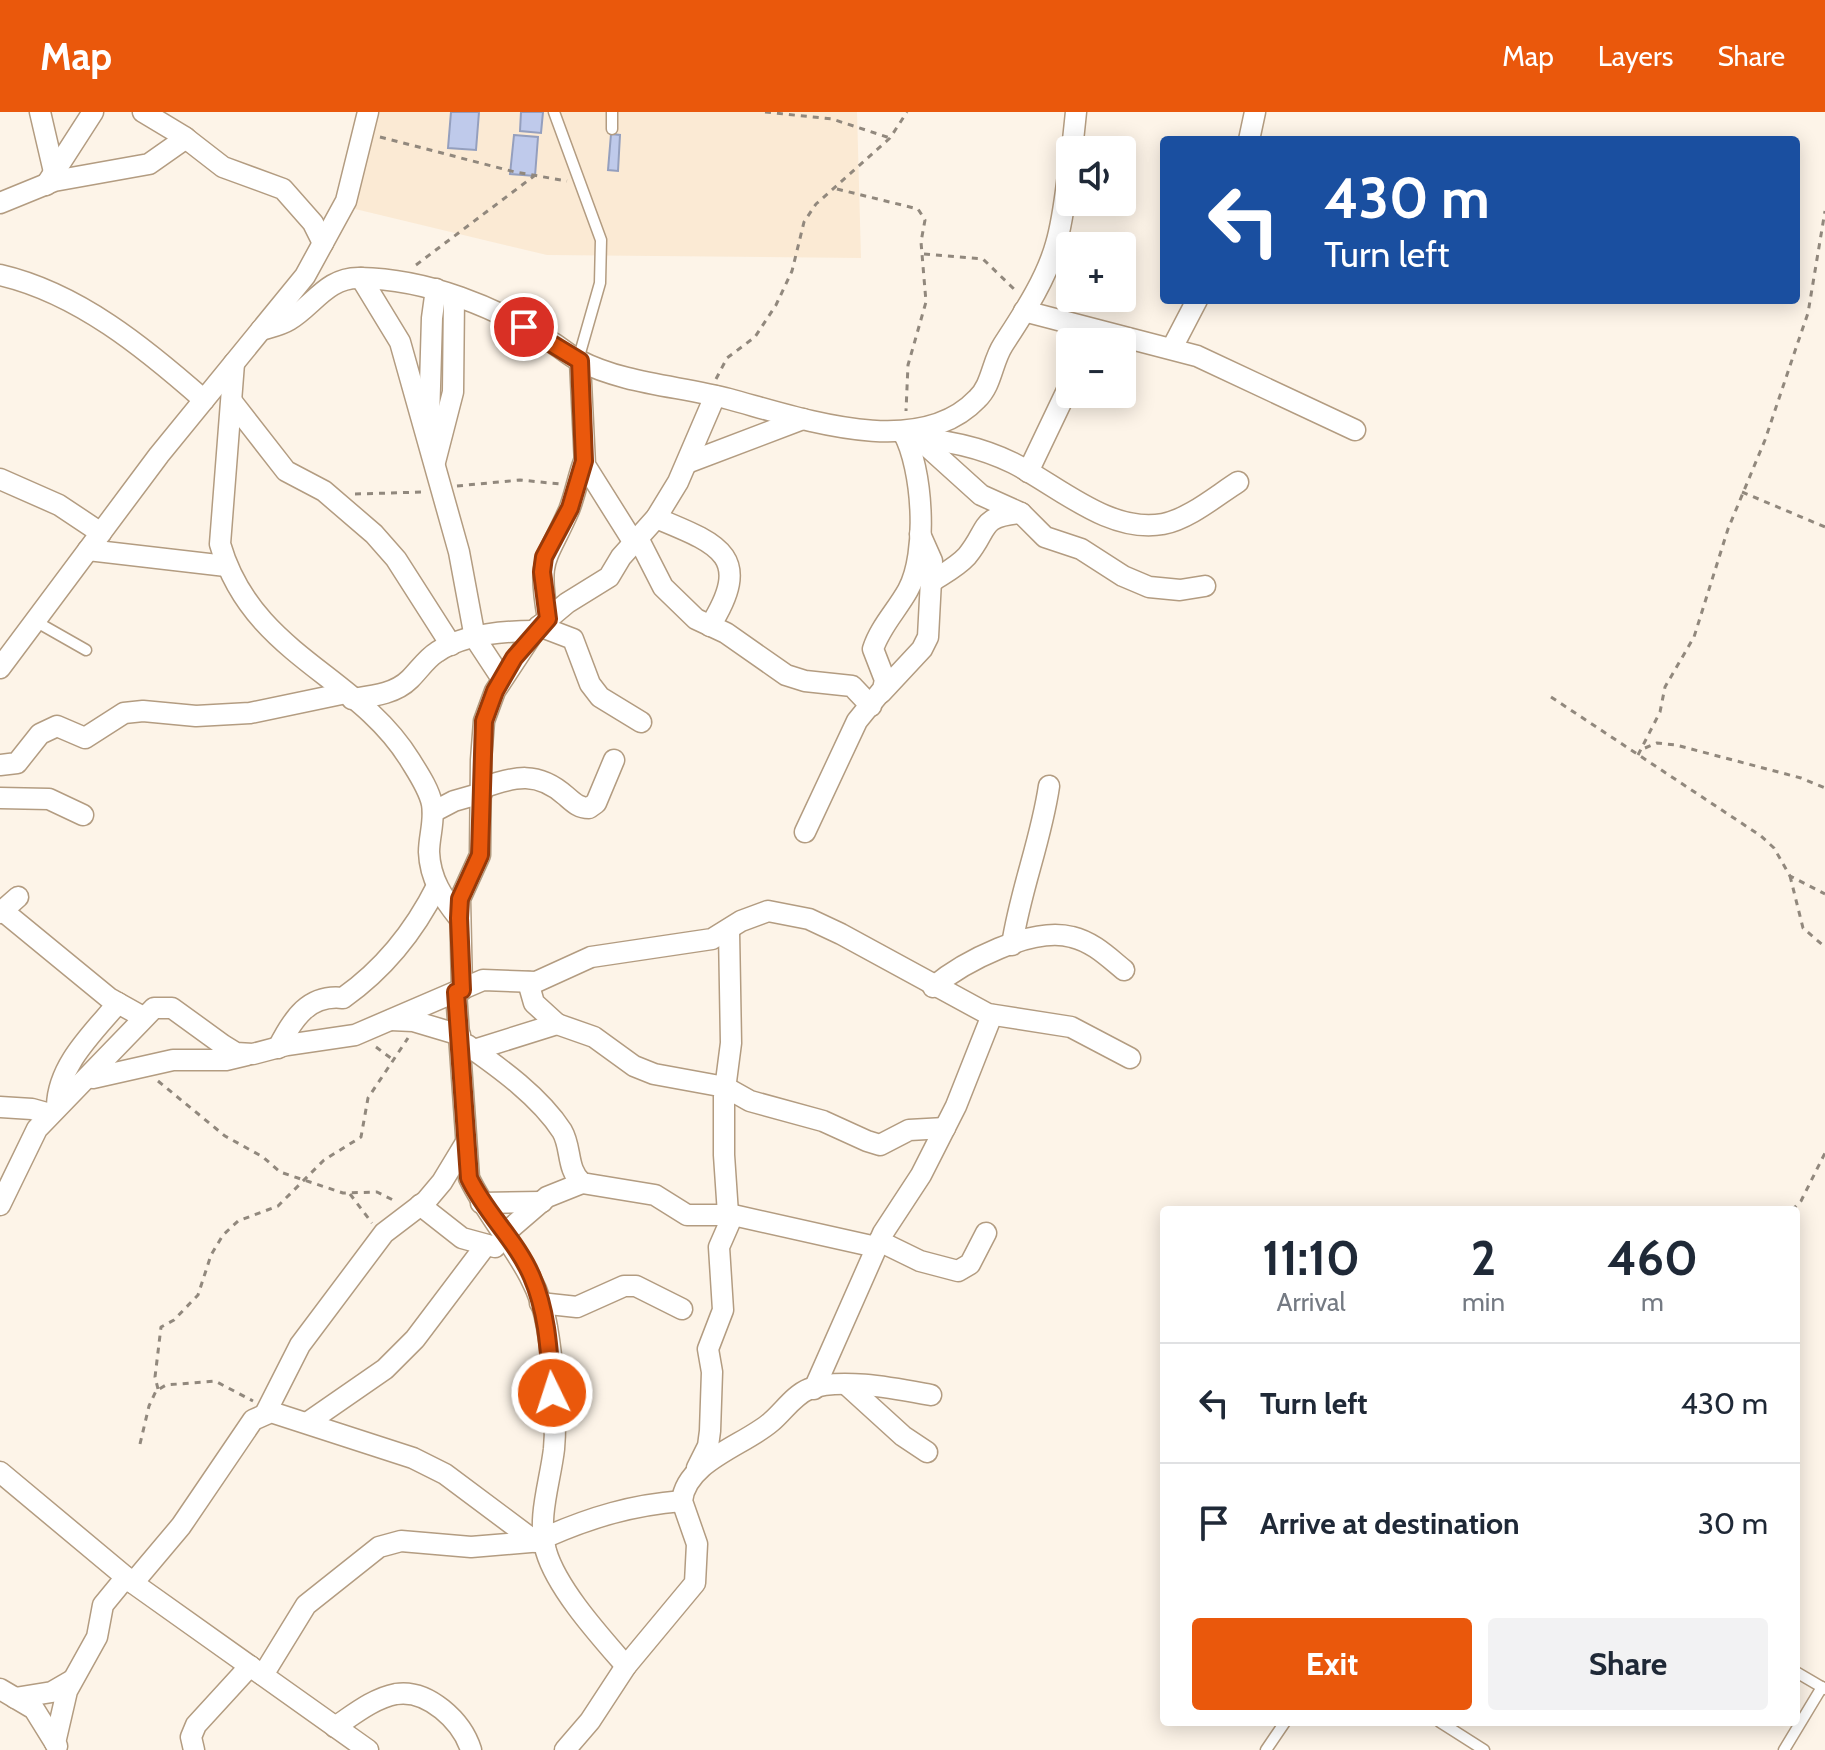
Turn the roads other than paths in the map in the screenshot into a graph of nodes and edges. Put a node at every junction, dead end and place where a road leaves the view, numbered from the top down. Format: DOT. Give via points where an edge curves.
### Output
graph roads {
  1 [pos="40,112"];
  2 [pos="93,112"];
  3 [pos="143,112"];
  4 [pos="554,112"];
  5 [pos="612,112"];
  6 [pos="1076,112"];
  7 [pos="1255,112"];
  8 [pos="366,122"];
  9 [pos="612,129"];
  10 [pos="1073,136"];
  11 [pos="1250,136"];
  12 [pos="186,138"];
  13 [pos="50,178"];
  14 [pos="0,203"];
  15 [pos="1061,216"];
  16 [pos="323,243"];
  17 [pos="0,275"];
  18 [pos="361,278"];
  19 [pos="445,293"];
  20 [pos="1195,304"];
  21 [pos="1026,309"];
  22 [pos="1070,328"];
  23 [pos="261,330"];
  24 [pos="1136,340"];
  25 [pos="1149,341"];
  26 [pos="1136,347"];
  27 [pos="1172,348"];
  28 [pos="579,360"];
  29 [pos="234,363"];
  30 [pos="712,395"];
  31 [pos="204,400"];
  32 [pos="233,403"];
  33 [pos="1059,408"];
  34 [pos="803,419"];
  35 [pos="1355,430"];
  36 [pos="427,432"];
  37 [pos="909,435"];
  38 [pos="584,461"];
  39 [pos="687,463"];
  40 [pos="434,466"];
  41 [pos="1028,472"];
  42 [pos="0,479"];
  43 [pos="1238,482"];
  44 [pos="613,511"];
  45 [pos="1021,513"];
  46 [pos="655,519"];
  47 [pos="101,533"];
  48 [pos="919,533"];
  49 [pos="636,540"];
  50 [pos="88,550"];
  51 [pos="226,566"];
  52 [pos="931,582"];
  53 [pos="1205,586"];
  54 [pos="35,621"];
  55 [pos="541,625"];
  56 [pos="710,626"];
  57 [pos="475,638"];
  58 [pos="451,645"];
  59 [pos="86,650"];
  60 [pos="0,668"];
  61 [pos="502,679"];
  62 [pos="349,696"];
  63 [pos="876,699"];
  64 [pos="641,722"];
  65 [pos="614,760"];
  66 [pos="0,765"];
  67 [pos="1049,786"];
  68 [pos="482,790"];
  69 [pos="0,798"];
  70 [pos="433,812"];
  71 [pos="83,815"];
  72 [pos="805,832"];
  73 [pos="437,886"];
  74 [pos="7,907"];
  75 [pos="459,918"];
  76 [pos="729,931"];
  77 [pos="1012,945"];
  78 [pos="1124,970"];
  79 [pos="528,982"];
  80 [pos="933,987"];
  81 [pos="459,991"];
  82 [pos="118,1003"];
  83 [pos="992,1015"];
  84 [pos="143,1017"];
  85 [pos="391,1020"];
  86 [pos="557,1024"];
  87 [pos="465,1042"];
  88 [pos="278,1048"];
  89 [pos="250,1054"];
  90 [pos="1130,1058"];
  91 [pos="89,1079"];
  92 [pos="725,1087"];
  93 [pos="0,1107"];
  94 [pos="54,1110"];
  95 [pos="945,1128"];
  96 [pos="465,1144"];
  97 [pos="582,1183"];
  98 [pos="3,1189"];
  99 [pos="542,1202"];
  100 [pos="481,1203"];
  101 [pos="418,1207"];
  102 [pos="730,1214"];
  103 [pos="986,1233"];
  104 [pos="504,1234"];
  105 [pos="878,1244"];
  106 [pos="486,1245"];
  107 [pos="516,1252"];
  108 [pos="540,1303"];
  109 [pos="682,1309"];
  110 [pos="848,1386"];
  111 [pos="814,1389"];
  112 [pos="931,1395"];
  113 [pos="267,1410"];
  114 [pos="710,1419"];
  115 [pos="307,1423"];
  116 [pos="731,1449"];
  117 [pos="927,1452"];
  118 [pos="0,1472"];
  119 [pos="691,1479"];
  120 [pos="682,1501"];
  121 [pos="542,1540"];
  122 [pos="130,1580"];
  123 [pos="626,1666"];
  124 [pos="257,1670"];
  125 [pos="1800,1674"];
  126 [pos="71,1681"];
  127 [pos="1824,1688"];
  128 [pos="8,1694"];
  129 [pos="1800,1725"];
  130 [pos="1282,1726"];
  131 [pos="1446,1726"];
  132 [pos="1799,1726"];
  133 [pos="335,1727"];
  134 [pos="57,1747"];
  135 [pos="194,1750"];
  136 [pos="368,1750"];
  137 [pos="471,1750"];
  138 [pos="565,1750"];
  139 [pos="1266,1750"];
  140 [pos="1484,1750"];
  141 [pos="1784,1750"];
  1 -- 13 [label="street"];
  2 -- 13 [label="street"];
  3 -- 12 [label="street"];
  4 -- 28 [label="lane" via="594,215 602,265"];
  5 -- 9 [label="lane"];
  6 -- 10 [label="street"];
  7 -- 11 [label="street"];
  8 -- 16 [label="street" via="346,201"];
  12 -- 13 [label="street" via="149,164"];
  12 -- 16 [label="street" via="223,167 283,189"];
  13 -- 14 [label="street"];
  15 -- 21 [label="street" via="1057,242"];
  16 -- 23 [label="street" via="305,276"];
  17 -- 31 [label="street" via="66,297 168,368"];
  18 -- 19 [label="street"];
  18 -- 23 [label="street" via="332,284 291,319"];
  18 -- 36 [label="street" via="400,342"];
  19 -- 28 [label="street" via="513,321"];
  19 -- 36 [label="street"];
  19 -- 40 [label="street" via="453,392"];
  20 -- 27 [label="street"];
  21 -- 22 [label="street"];
  21 -- 37 [label="street" via="975,402"];
  23 -- 29 [label="street"];
  24 -- 25 [label="street"];
  25 -- 26 [label="street"];
  25 -- 27 [label="street"];
  27 -- 35 [label="street"];
  28 -- 30 [label="street" via="619,376"];
  28 -- 38 [label="street"];
  29 -- 31 [label="street"];
  29 -- 32 [label="street"];
  30 -- 34 [label="street"];
  30 -- 39 [label="street"];
  31 -- 47 [label="street"];
  32 -- 51 [label="street" via="220,544"];
  32 -- 58 [label="street" via="286,471 331,497 396,559"];
  33 -- 41 [label="street"];
  34 -- 37 [label="street"];
  34 -- 39 [label="street"];
  36 -- 40 [label="street"];
  37 -- 41 [label="street" via="976,448"];
  37 -- 45 [label="street" via="981,495"];
  37 -- 48 [label="street"];
  38 -- 44 [label="street"];
  38 -- 55 [label="street" via="570,508 544,557"];
  39 -- 46 [label="street"];
  40 -- 57 [label="street" via="459,552"];
  41 -- 43 [label="street" via="1100,511 1141,524 1176,519"];
  42 -- 47 [label="street" via="59,505"];
  44 -- 46 [label="street"];
  44 -- 49 [label="street"];
  45 -- 52 [label="street" via="992,518 969,553"];
  45 -- 53 [label="street" via="1045,537 1081,549 1149,587"];
  46 -- 49 [label="street"];
  46 -- 56 [label="street" via="723,552 732,565 730,588"];
  47 -- 50 [label="street"];
  48 -- 52 [label="street" via="932,561"];
  48 -- 63 [label="street" via="916,570 873,649 885,680"];
  49 -- 55 [label="street" via="609,577"];
  49 -- 56 [label="street" via="677,604"];
  50 -- 51 [label="street"];
  50 -- 54 [label="street"];
  51 -- 62 [label="street" via="264,625"];
  52 -- 63 [label="street" via="928,637"];
  54 -- 59 [label="lane"];
  54 -- 60 [label="street"];
  55 -- 57 [label="street"];
  55 -- 61 [label="street"];
  55 -- 64 [label="street" via="573,639 600,697"];
  56 -- 63 [label="street" via="786,675 852,686"];
  57 -- 58 [label="street"];
  57 -- 61 [label="street"];
  58 -- 62 [label="street" via="389,693"];
  61 -- 68 [label="street" via="484,721"];
  62 -- 66 [label="street" via="250,713 124,713 85,738 57,726 40,734 17,763"];
  62 -- 70 [label="street" via="408,757 432,800"];
  63 -- 72 [label="street" via="857,721"];
  65 -- 68 [label="street" via="601,794 589,808 579,807 534,777 511,777"];
  67 -- 77 [label="street" via="1043,830"];
  68 -- 70 [label="street"];
  68 -- 75 [label="street" via="480,855 460,899"];
  69 -- 71 [label="street" via="49,799"];
  70 -- 73 [label="street" via="429,852"];
  73 -- 75 [label="street"];
  73 -- 88 [label="street" via="383,965 343,998 327,996 304,1008"];
  74 -- 82 [label="street"];
  75 -- 81 [label="street"];
  76 -- 79 [label="street" via="684,945 591,957"];
  76 -- 80 [label="street" via="768,911 809,919"];
  76 -- 92 [label="street" via="731,1043"];
  77 -- 78 [label="street" via="1043,936 1073,937 1096,947"];
  77 -- 80 [label="street" via="974,959"];
  79 -- 81 [label="street" via="483,980"];
  79 -- 86 [label="street" via="534,1003"];
  80 -- 83 [label="street"];
  81 -- 85 [label="street"];
  81 -- 87 [label="street"];
  82 -- 84 [label="street"];
  82 -- 94 [label="street" via="64,1072"];
  83 -- 90 [label="street" via="1071,1027"];
  83 -- 95 [label="street"];
  84 -- 89 [label="street" via="154,1008 172,1008 236,1053"];
  84 -- 91 [label="street"];
  85 -- 87 [label="street" via="415,1022"];
  85 -- 88 [label="street" via="355,1035"];
  86 -- 87 [label="street"];
  86 -- 92 [label="street" via="594,1037 654,1074"];
  87 -- 96 [label="street"];
  87 -- 97 [label="street" via="547,1112 564,1133 570,1165"];
  88 -- 89 [label="street"];
  89 -- 91 [label="street" via="226,1060 173,1060"];
  91 -- 94 [label="street"];
  92 -- 95 [label="street" via="750,1101 823,1121 880,1145 909,1130"];
  92 -- 102 [label="street"];
  93 -- 94 [label="street"];
  94 -- 98 [label="street"];
  95 -- 105 [label="street"];
  96 -- 100 [label="street" via="469,1178"];
  96 -- 101 [label="street" via="442,1182"];
  97 -- 99 [label="street"];
  97 -- 102 [label="street" via="655,1195 687,1215"];
  99 -- 100 [label="street"];
  99 -- 104 [label="street"];
  100 -- 104 [label="street"];
  101 -- 106 [label="street" via="462,1238"];
  101 -- 113 [label="street" via="384,1233 300,1345"];
  102 -- 105 [label="street"];
  102 -- 114 [label="street" via="719,1247 723,1310 708,1349"];
  103 -- 105 [label="street" via="970,1264 958,1271"];
  104 -- 107 [label="street"];
  105 -- 111 [label="street"];
  106 -- 107 [label="street"];
  106 -- 115 [label="street" via="415,1339 385,1369"];
  107 -- 108 [label="street" via="532,1276"];
  108 -- 109 [label="street" via="577,1307 624,1286 636,1286"];
  108 -- 121 [label="street" via="547,1326 554,1447"];
  110 -- 111 [label="street"];
  110 -- 112 [label="street"];
  110 -- 117 [label="street"];
  111 -- 116 [label="street"];
  113 -- 115 [label="street"];
  113 -- 122 [label="street" via="253,1420 181,1526"];
  114 -- 116 [label="street"];
  114 -- 119 [label="street" via="708,1446"];
  115 -- 121 [label="street" via="413,1458"];
  116 -- 119 [label="street"];
  118 -- 122 [label="street"];
  119 -- 120 [label="street"];
  120 -- 121 [label="street" via="606,1512"];
  120 -- 123 [label="street" via="697,1544 695,1583"];
  121 -- 123 [label="street" via="590,1623"];
  121 -- 124 [label="street" via="471,1547 401,1541 379,1547 306,1605"];
  122 -- 124 [label="street"];
  122 -- 126 [label="street" via="103,1605 97,1637"];
  123 -- 138 [label="street"];
  124 -- 133 [label="street"];
  124 -- 135 [label="street" via="196,1725 191,1737"];
  125 -- 127 [label="lane"];
  126 -- 128 [label="street" via="52,1692"];
  126 -- 134 [label="street"];
  127 -- 129 [label="lane"];
  128 -- 134 [label="street" via="34,1709"];
  130 -- 139 [label="lane"];
  131 -- 140 [label="lane"];
  132 -- 141 [label="lane"];
  133 -- 136 [label="street"];
  133 -- 137 [label="street" via="377,1701 397,1694 418,1695 457,1724"];
}
